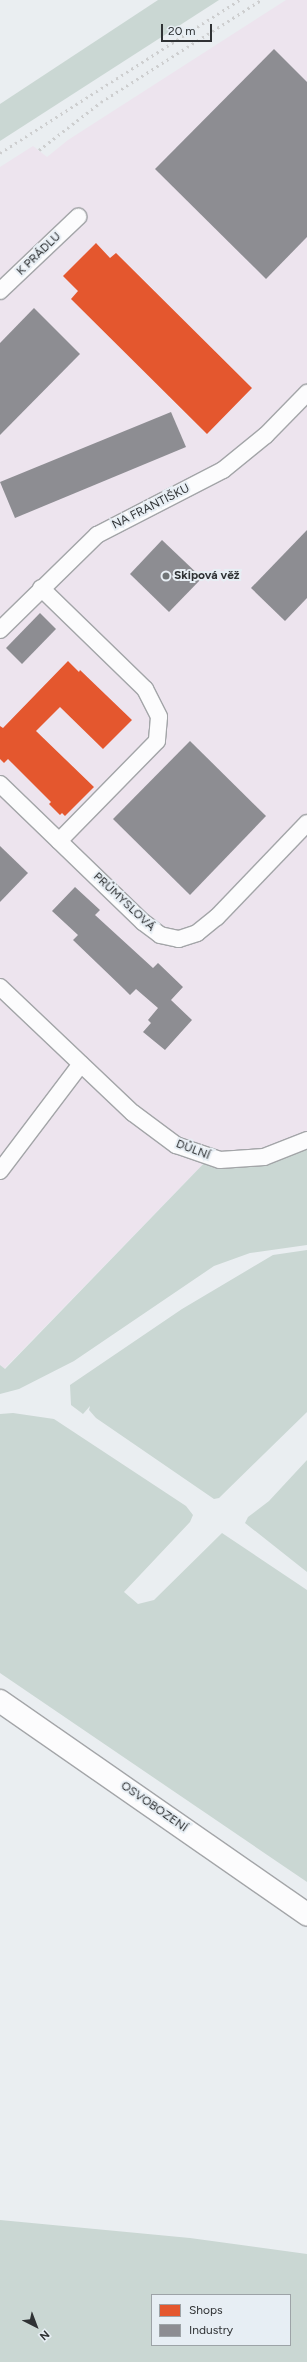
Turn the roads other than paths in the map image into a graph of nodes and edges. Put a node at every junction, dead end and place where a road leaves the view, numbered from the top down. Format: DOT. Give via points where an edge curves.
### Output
graph roads {
  1 [pos="78,217"];
  2 [pos="0,291"];
  3 [pos="307,393"];
  4 [pos="41,588"];
  5 [pos="0,630"];
  6 [pos="0,784"];
  7 [pos="307,823"];
  8 [pos="59,841"];
  9 [pos="0,987"];
  10 [pos="81,1064"];
  11 [pos="307,1140"];
  12 [pos="0,1171"];
  13 [pos="0,1701"];
  14 [pos="307,1914"];
  1 -- 2 [label="street, K PRÁDLU"];
  3 -- 4 [label="street, NA FRANTIŠKU" via="266,435 223,470 97,535"];
  4 -- 5 [label="street, NA FRANTIŠKU"];
  4 -- 8 [label="street" via="145,689 159,717 157,741"];
  6 -- 8 [label="street, PRŮMYSLOVÁ"];
  7 -- 8 [label="street, PRŮMYSLOVÁ" via="217,917 197,933 179,939 160,935"];
  9 -- 10 [label="street, DŮLNÍ"];
  10 -- 11 [label="street, DŮLNÍ" via="133,1113 176,1145 220,1160 264,1157"];
  10 -- 12 [label="street"];
  13 -- 14 [label="main road, OSVOBOZENÍ"];
}
